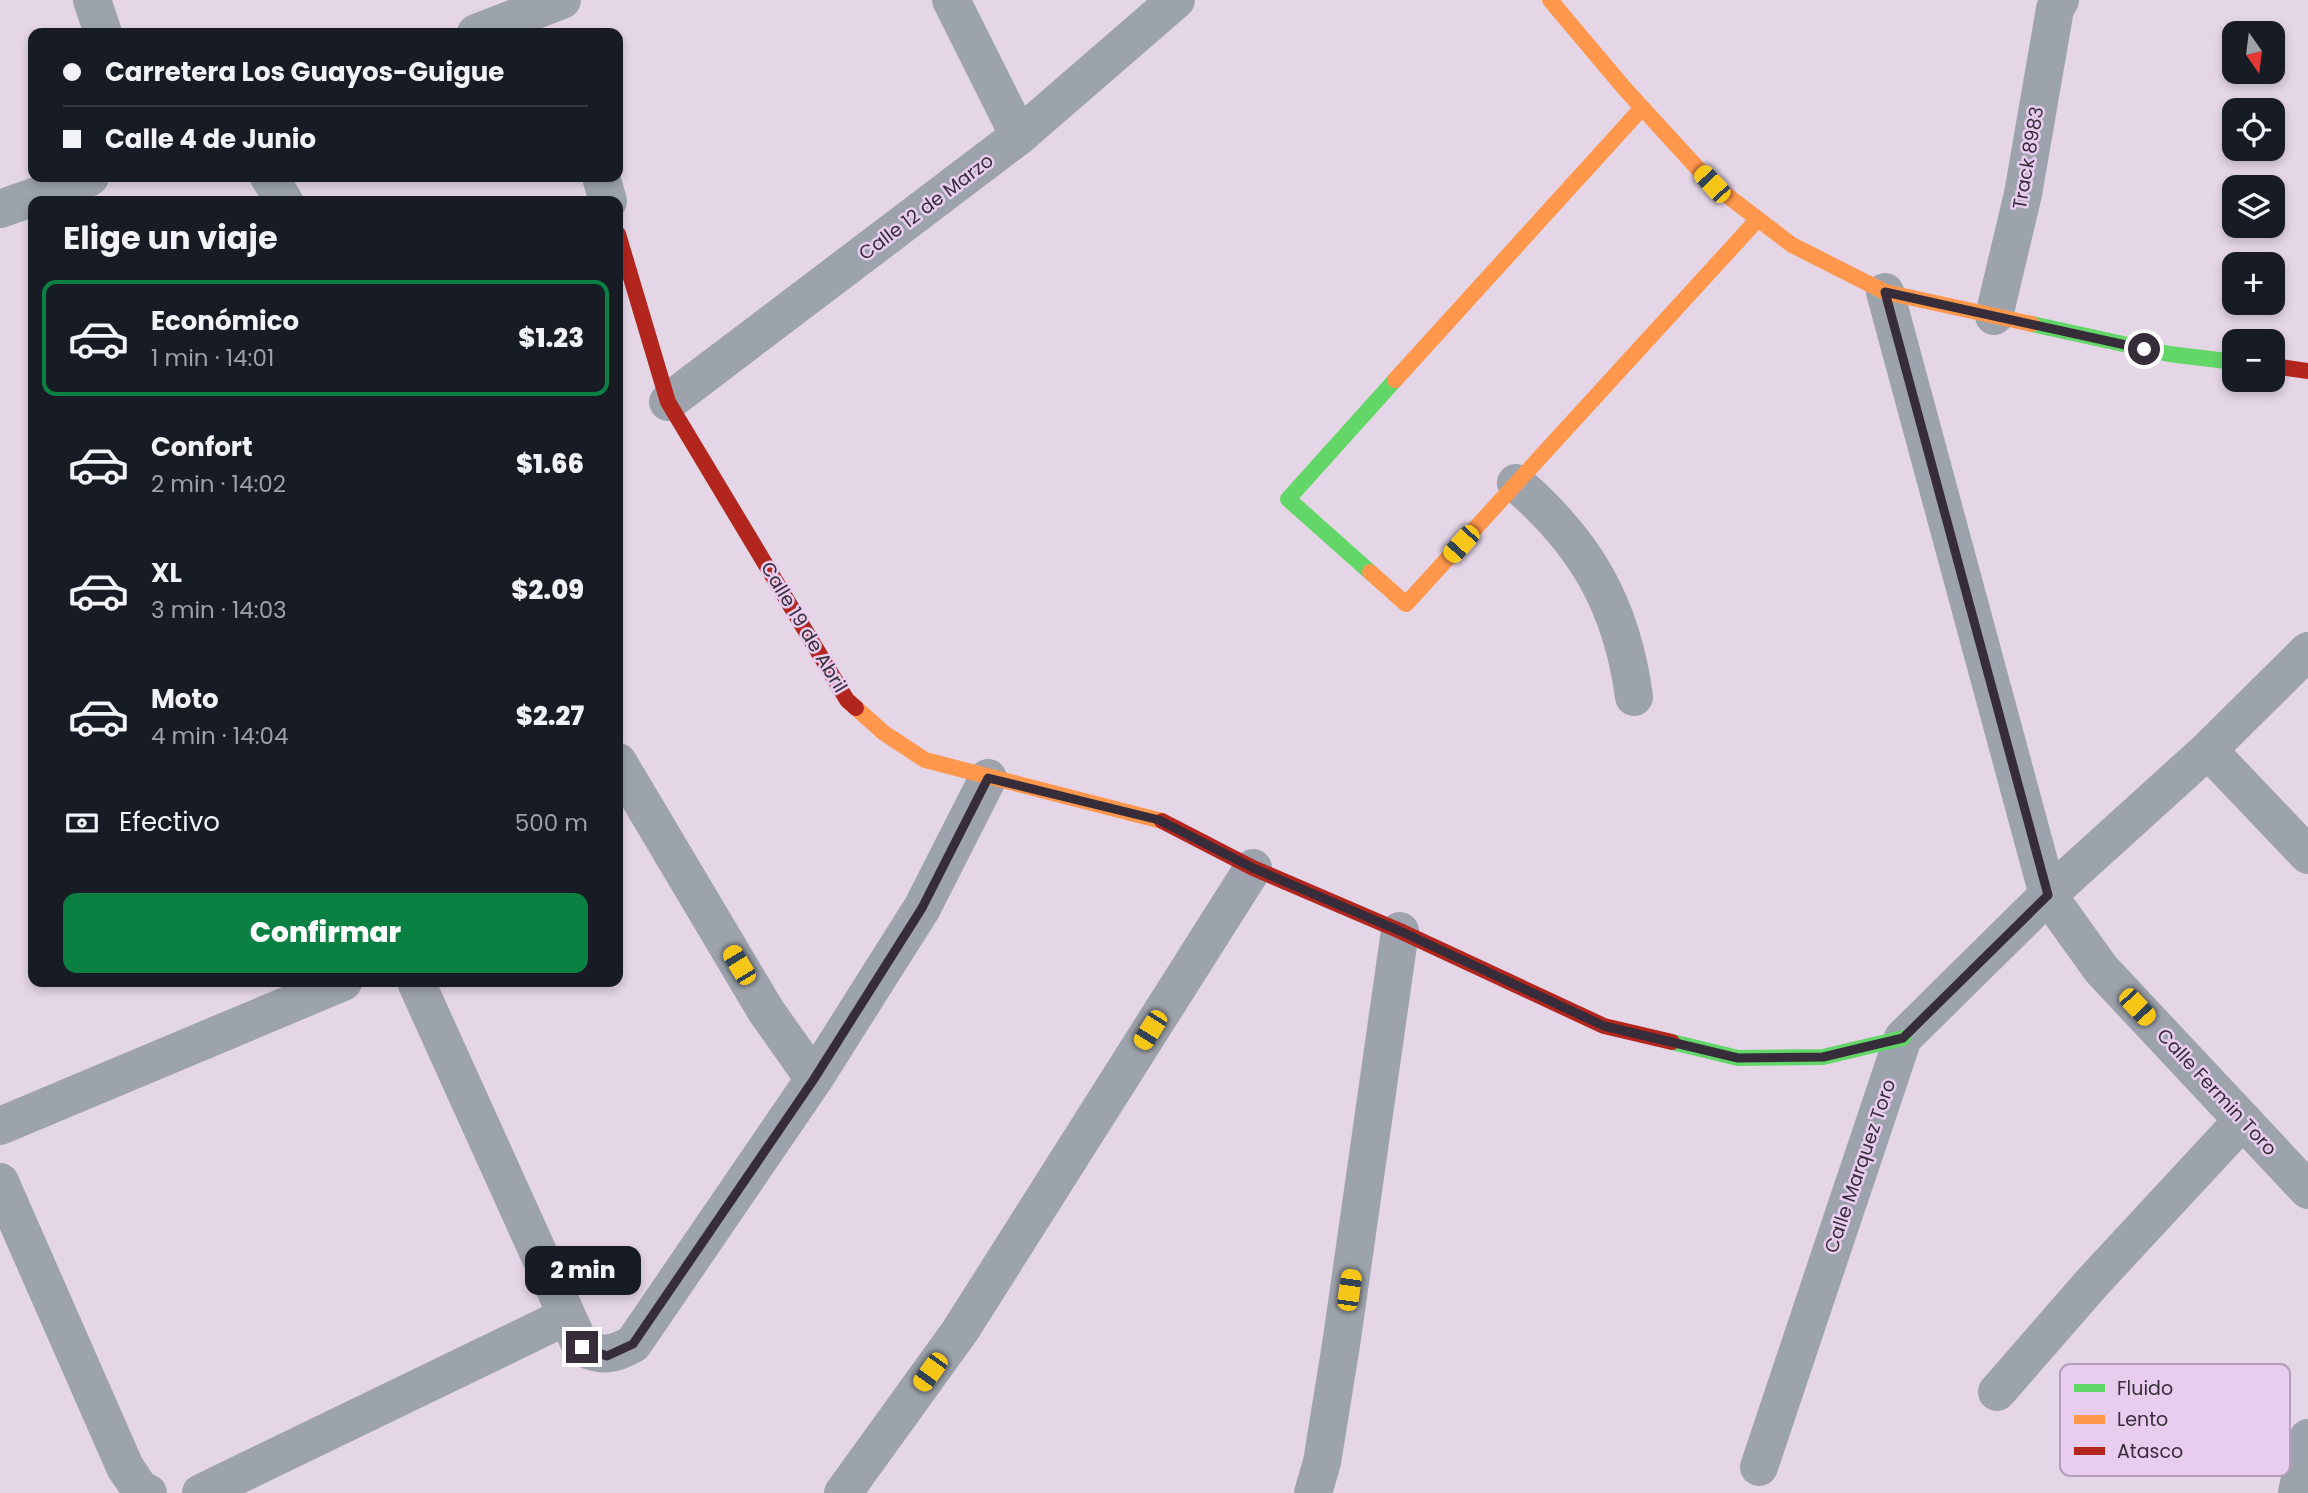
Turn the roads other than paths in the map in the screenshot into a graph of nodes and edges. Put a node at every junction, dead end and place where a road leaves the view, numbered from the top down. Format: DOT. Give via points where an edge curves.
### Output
graph roads {
  1 [pos="92,0"];
  2 [pos="951,0"];
  3 [pos="1176,0"];
  4 [pos="1550,0"];
  5 [pos="2060,0"];
  6 [pos="554,10"];
  7 [pos="101,28"];
  8 [pos="493,28"];
  9 [pos="1642,107"];
  10 [pos="1019,136"];
  11 [pos="70,189"];
  12 [pos="46,196"];
  13 [pos="28,201"];
  14 [pos="0,209"];
  15 [pos="1758,219"];
  16 [pos="623,251"];
  17 [pos="1885,292"];
  18 [pos="1994,316"];
  19 [pos="2222,360"];
  20 [pos="2285,368"];
  21 [pos="2308,371"];
  22 [pos="668,402"];
  23 [pos="1516,483"];
  24 [pos="2308,651"];
  25 [pos="1634,697"];
  26 [pos="2208,750"];
  27 [pos="623,769"];
  28 [pos="988,778"];
  29 [pos="2308,855"];
  30 [pos="1253,868"];
  31 [pos="2048,895"];
  32 [pos="1400,931"];
  33 [pos="331,987"];
  34 [pos="418,987"];
  35 [pos="1903,1038"];
  36 [pos="814,1079"];
  37 [pos="2243,1120"];
  38 [pos="0,1126"];
  39 [pos="0,1182"];
  40 [pos="2308,1190"];
  41 [pos="567,1315"];
  42 [pos="1997,1392"];
  43 [pos="2308,1437"];
  44 [pos="1759,1467"];
  45 [pos="148,1493"];
  46 [pos="201,1493"];
  47 [pos="843,1493"];
  48 [pos="1313,1493"];
  49 [pos="2297,1493"];
  1 -- 7 [label="street"];
  2 -- 10 [label="street"];
  3 -- 10 [label="street, Calle 12 de Marzo"];
  4 -- 9 [label="street"];
  5 -- 18 [label="street, Track 8983"];
  6 -- 8 [label="street"];
  9 -- 15 [label="street" via="1712,184"];
  9 -- 23 [label="street" via="1287,499 1406,604"];
  10 -- 22 [label="street, Calle 12 de Marzo"];
  11 -- 12 [label="street"];
  13 -- 14 [label="street"];
  15 -- 17 [label="street" via="1792,246"];
  15 -- 23 [label="street"];
  16 -- 22 [label="street, Calle 19 de Abril"];
  17 -- 18 [label="street"];
  17 -- 31 [label="street"];
  18 -- 19 [label="street" via="2169,354"];
  20 -- 21 [label="street"];
  22 -- 28 [label="street, Calle 19 de Abril" via="847,699 884,733 925,760"];
  23 -- 25 [label="street" via="1544,508 1591,567 1620,629"];
  24 -- 26 [label="street, Calle Marquez Toro"];
  26 -- 29 [label="street"];
  26 -- 31 [label="street, Calle Marquez Toro"];
  27 -- 36 [label="street" via="766,1011"];
  28 -- 30 [label="street, Calle 19 de Abril" via="1159,820"];
  28 -- 36 [label="street" via="922,908"];
  30 -- 32 [label="street, Calle 19 de Abril"];
  30 -- 47 [label="street" via="960,1331"];
  31 -- 35 [label="street, Calle Marquez Toro"];
  31 -- 37 [label="street, Calle Fermin Toro" via="2101,969"];
  32 -- 35 [label="street, Calle 19 de Abril" via="1604,1026 1738,1058 1823,1057"];
  32 -- 48 [label="street" via="1341,1345"];
  33 -- 38 [label="street"];
  34 -- 41 [label="street"];
  35 -- 44 [label="street, Calle Marquez Toro"];
  36 -- 41 [label="street" via="633,1344 607,1356 582,1347"];
  37 -- 40 [label="street, Calle Fermin Toro"];
  37 -- 42 [label="street"];
  39 -- 45 [label="street" via="125,1467"];
  41 -- 46 [label="street"];
  43 -- 49 [label="street"];
}
